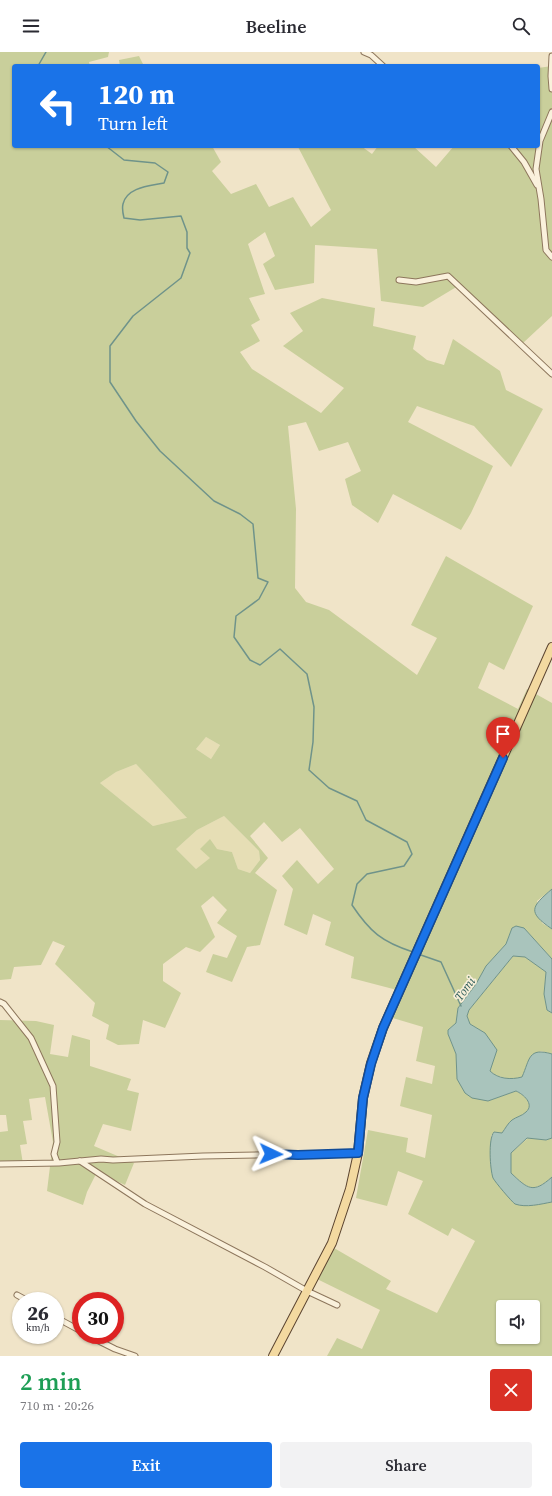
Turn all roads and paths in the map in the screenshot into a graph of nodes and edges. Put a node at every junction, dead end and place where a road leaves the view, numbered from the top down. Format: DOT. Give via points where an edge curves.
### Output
graph roads {
  1 [pos="364,52"];
  2 [pos="552,56"];
  3 [pos="381,64"];
  4 [pos="552,89"];
  5 [pos="552,112"];
  6 [pos="540,141"];
  7 [pos="513,148"];
  8 [pos="539,148"];
  9 [pos="541,199"];
  10 [pos="552,257"];
  11 [pos="399,280"];
  12 [pos="552,374"];
  13 [pos="552,646"];
  14 [pos="0,1002"];
  15 [pos="358,1153"];
  16 [pos="80,1161"];
  17 [pos="57,1162"];
  18 [pos="0,1164"];
  19 [pos="307,1291"];
  20 [pos="337,1305"];
  21 [pos="105,1344"];
  22 [pos="135,1356"];
  23 [pos="273,1356"];
  1 -- 3 [label="street"];
  2 -- 4 [label="street"];
  5 -- 6 [label="street"];
  7 -- 9 [label="street" via="536,182"];
  8 -- 9 [label="street" via="536,169"];
  9 -- 10 [label="street" via="546,250"];
  11 -- 12 [label="street" via="416,282 448,276"];
  13 -- 15 [label="main road" via="383,1028 363,1098"];
  14 -- 17 [label="street" via="31,1038 53,1086 57,1142 54,1154"];
  15 -- 16 [label="street"];
  15 -- 19 [label="main road" via="350,1189 332,1243"];
  16 -- 17 [label="street"];
  16 -- 19 [label="street" via="145,1204"];
  17 -- 18 [label="street"];
  19 -- 20 [label="street"];
  19 -- 23 [label="main road"];
  21 -- 22 [label="street"];
}
